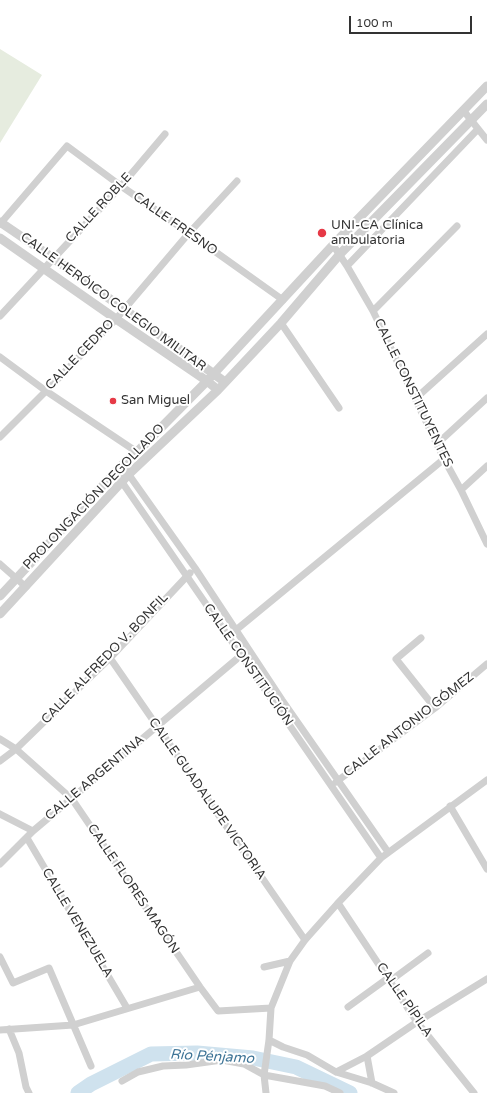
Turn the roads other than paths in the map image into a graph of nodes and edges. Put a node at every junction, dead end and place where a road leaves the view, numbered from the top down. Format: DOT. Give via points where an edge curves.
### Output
graph roads {
  1 [pos="487,86"];
  2 [pos="487,104"];
  3 [pos="463,110"];
  4 [pos="472,120"];
  5 [pos="478,129"];
  6 [pos="165,134"];
  7 [pos="487,140"];
  8 [pos="237,181"];
  9 [pos="120,186"];
  10 [pos="0,223"];
  11 [pos="457,226"];
  12 [pos="189,233"];
  13 [pos="0,238"];
  14 [pos="333,245"];
  15 [pos="340,254"];
  16 [pos="53,258"];
  17 [pos="347,266"];
  18 [pos="44,268"];
  19 [pos="283,300"];
  20 [pos="123,309"];
  21 [pos="373,311"];
  22 [pos="0,316"];
  23 [pos="116,319"];
  24 [pos="281,323"];
  25 [pos="487,334"];
  26 [pos="0,357"];
  27 [pos="210,377"];
  28 [pos="225,382"];
  29 [pos="218,390"];
  30 [pos="46,391"];
  31 [pos="487,398"];
  32 [pos="414,399"];
  33 [pos="339,408"];
  34 [pos="0,437"];
  35 [pos="437,444"];
  36 [pos="137,452"];
  37 [pos="444,459"];
  38 [pos="122,465"];
  39 [pos="487,466"];
  40 [pos="116,472"];
  41 [pos="129,474"];
  42 [pos="122,482"];
  43 [pos="461,490"];
  44 [pos="486,538"];
  45 [pos="0,564"];
  46 [pos="195,568"];
  47 [pos="186,576"];
  48 [pos="17,578"];
  49 [pos="26,587"];
  50 [pos="0,596"];
  51 [pos="0,614"];
  52 [pos="236,630"];
  53 [pos="421,638"];
  54 [pos="248,650"];
  55 [pos="242,655"];
  56 [pos="110,658"];
  57 [pos="487,664"];
  58 [pos="435,708"];
  59 [pos="157,726"];
  60 [pos="0,739"];
  61 [pos="16,749"];
  62 [pos="0,761"];
  63 [pos="339,780"];
  64 [pos="487,780"];
  65 [pos="331,786"];
  66 [pos="72,799"];
  67 [pos="450,806"];
  68 [pos="0,814"];
  69 [pos="33,831"];
  70 [pos="27,838"];
  71 [pos="388,852"];
  72 [pos="381,858"];
  73 [pos="0,864"];
  74 [pos="487,869"];
  75 [pos="338,903"];
  76 [pos="305,940"];
  77 [pos="428,953"];
  78 [pos="0,957"];
  79 [pos="290,961"];
  80 [pos="264,967"];
  81 [pos="487,979"];
  82 [pos="389,980"];
  83 [pos="200,987"];
  84 [pos="348,1007"];
  85 [pos="127,1008"];
  86 [pos="271,1008"];
  87 [pos="418,1022"];
  88 [pos="73,1025"];
  89 [pos="9,1029"];
  90 [pos="0,1030"];
  91 [pos="269,1042"];
  92 [pos="367,1056"];
  93 [pos="91,1066"];
  94 [pos="264,1072"];
  95 [pos="336,1072"];
  96 [pos="122,1081"];
  97 [pos="372,1083"];
  98 [pos="29,1093"];
  99 [pos="266,1093"];
  100 [pos="340,1093"];
  101 [pos="394,1093"];
  102 [pos="474,1093"];
  1 -- 3 [label="street, PROLONGACIÓN DEGOLLADO"];
  2 -- 4 [label="street, PROLONGACIÓN DEGOLLADO"];
  3 -- 4 [label="street"];
  3 -- 14 [label="street, PROLONGACIÓN DEGOLLADO"];
  4 -- 5 [label="street"];
  4 -- 15 [label="street, PROLONGACIÓN DEGOLLADO"];
  5 -- 7 [label="street"];
  5 -- 17 [label="street"];
  6 -- 9 [label="street, CALLE ROBLE"];
  8 -- 12 [label="street, CALLE CEDRO"];
  9 -- 10 [label="street, CALLE FRESNO" via="67,146"];
  9 -- 12 [label="street, CALLE FRESNO"];
  9 -- 16 [label="street, CALLE ROBLE"];
  10 -- 16 [label="street, CALLE HERÓICO COLEGIO MILITAR"];
  11 -- 21 [label="street"];
  12 -- 19 [label="street, CALLE FRESNO"];
  12 -- 20 [label="street, CALLE CEDRO"];
  13 -- 18 [label="street, CALLE HERÓICO COLEGIO MILITAR"];
  14 -- 15 [label="street, CALLE CONSTITUYENTES"];
  14 -- 19 [label="street, PROLONGACIÓN DEGOLLADO"];
  15 -- 17 [label="street, CALLE CONSTITUYENTES"];
  15 -- 24 [label="street, PROLONGACIÓN DEGOLLADO"];
  16 -- 18 [label="street, CALLE ROBLE"];
  16 -- 20 [label="street, CALLE HERÓICO COLEGIO MILITAR"];
  17 -- 21 [label="street, CALLE CONSTITUYENTES"];
  18 -- 22 [label="street, CALLE ROBLE"];
  18 -- 23 [label="street, CALLE HERÓICO COLEGIO MILITAR"];
  19 -- 27 [label="street, PROLONGACIÓN DEGOLLADO"];
  20 -- 23 [label="street, CALLE CEDRO"];
  20 -- 27 [label="street, CALLE HERÓICO COLEGIO MILITAR"];
  21 -- 32 [label="street, CALLE CONSTITUYENTES"];
  23 -- 27 [label="street, CALLE HERÓICO COLEGIO MILITAR"];
  23 -- 30 [label="street, CALLE CEDRO"];
  24 -- 28 [label="street, PROLONGACIÓN DEGOLLADO"];
  24 -- 33 [label="street"];
  25 -- 32 [label="street"];
  26 -- 30 [label="street"];
  27 -- 28 [label="street, CALLE HERÓICO COLEGIO MILITAR"];
  27 -- 29 [label="street, CALLE HERÓICO COLEGIO MILITAR"];
  27 -- 36 [label="street, PROLONGACIÓN DEGOLLADO"];
  28 -- 29 [label="street, PROLONGACIÓN DEGOLLADO"];
  29 -- 41 [label="street, PROLONGACIÓN DEGOLLADO"];
  30 -- 34 [label="street, CALLE CEDRO"];
  30 -- 36 [label="street"];
  31 -- 35 [label="street"];
  32 -- 35 [label="street, CALLE CONSTITUYENTES"];
  35 -- 37 [label="street, CALLE CONSTITUYENTES"];
  36 -- 38 [label="street, PROLONGACIÓN DEGOLLADO"];
  37 -- 43 [label="street, CALLE CONSTITUYENTES"];
  37 -- 52 [label="street, CALLE CONSTITUCIÓN"];
  38 -- 40 [label="street, PROLONGACIÓN DEGOLLADO"];
  38 -- 41 [label="street, CALLE CONSTITUCIÓN"];
  39 -- 43 [label="street"];
  40 -- 42 [label="street, CALLE CONSTITUCIÓN"];
  40 -- 48 [label="street, PROLONGACIÓN DEGOLLADO"];
  41 -- 42 [label="street, PROLONGACIÓN DEGOLLADO"];
  41 -- 46 [label="street, CALLE CONSTITUCIÓN"];
  42 -- 47 [label="street, CALLE CONSTITUCIÓN"];
  42 -- 49 [label="street, PROLONGACIÓN DEGOLLADO"];
  43 -- 44 [label="street, CALLE CONSTITUYENTES"];
  45 -- 48 [label="street"];
  46 -- 47 [label="street, CALLE ALFREDO V. BONFIL"];
  46 -- 52 [label="street, CALLE CONSTITUCIÓN"];
  47 -- 55 [label="street, CALLE CONSTITUCIÓN"];
  47 -- 56 [label="street, CALLE ALFREDO V. BONFIL"];
  48 -- 49 [label="street"];
  48 -- 50 [label="street, PROLONGACIÓN DEGOLLADO"];
  49 -- 51 [label="street, PROLONGACIÓN DEGOLLADO"];
  52 -- 54 [label="street, CALLE CONSTITUCIÓN"];
  53 -- 58 [label="street" via="396,659"];
  54 -- 55 [label="street, CALLE ARGENTINA"];
  54 -- 63 [label="street, CALLE CONSTITUCIÓN"];
  55 -- 59 [label="street, CALLE ARGENTINA"];
  55 -- 65 [label="street, CALLE CONSTITUCIÓN"];
  56 -- 59 [label="street, CALLE GUADALUPE VICTORIA"];
  56 -- 61 [label="street, CALLE ALFREDO V. BONFIL"];
  57 -- 58 [label="street, CALLE ANTONIO GÓMEZ"];
  58 -- 63 [label="street, CALLE ANTONIO GÓMEZ"];
  59 -- 66 [label="street, CALLE ARGENTINA"];
  59 -- 76 [label="street, CALLE GUADALUPE VICTORIA"];
  60 -- 61 [label="street, CALLE FLORES MAGÓN"];
  61 -- 62 [label="street, CALLE ALFREDO V. BONFIL"];
  61 -- 66 [label="street, CALLE FLORES MAGÓN"];
  63 -- 65 [label="street, CALLE ANTONIO GÓMEZ"];
  63 -- 71 [label="street, CALLE CONSTITUCIÓN"];
  64 -- 67 [label="street"];
  65 -- 72 [label="street, CALLE CONSTITUCIÓN"];
  66 -- 69 [label="street, CALLE ARGENTINA"];
  66 -- 83 [label="street, CALLE FLORES MAGÓN"];
  67 -- 71 [label="street"];
  67 -- 74 [label="street"];
  68 -- 69 [label="street"];
  69 -- 70 [label="street, CALLE ARGENTINA"];
  70 -- 73 [label="street, CALLE ARGENTINA"];
  70 -- 85 [label="street, CALLE VENEZUELA"];
  71 -- 72 [label="street"];
  72 -- 75 [label="street"];
  75 -- 76 [label="street"];
  75 -- 82 [label="street, CALLE PÍPILA"];
  76 -- 79 [label="street"];
  77 -- 82 [label="street"];
  78 -- 88 [label="street" via="12,983 49,968"];
  79 -- 80 [label="street"];
  79 -- 86 [label="street"];
  81 -- 87 [label="street"];
  82 -- 84 [label="street"];
  82 -- 87 [label="street, CALLE PÍPILA"];
  83 -- 85 [label="street"];
  83 -- 86 [label="street, CALLE FLORES MAGÓN" via="218,1011"];
  85 -- 88 [label="street"];
  86 -- 91 [label="street"];
  87 -- 92 [label="street"];
  87 -- 102 [label="street, CALLE PÍPILA"];
  88 -- 89 [label="street"];
  88 -- 93 [label="street"];
  89 -- 90 [label="street"];
  89 -- 98 [label="street" via="19,1053"];
  91 -- 94 [label="street"];
  91 -- 95 [label="street" via="307,1055"];
  92 -- 95 [label="street"];
  92 -- 97 [label="street"];
  94 -- 96 [label="street" via="244,1064 222,1060 164,1066 138,1072"];
  94 -- 99 [label="street"];
  94 -- 100 [label="street" via="326,1086"];
  95 -- 97 [label="street"];
  97 -- 101 [label="street"];
}
